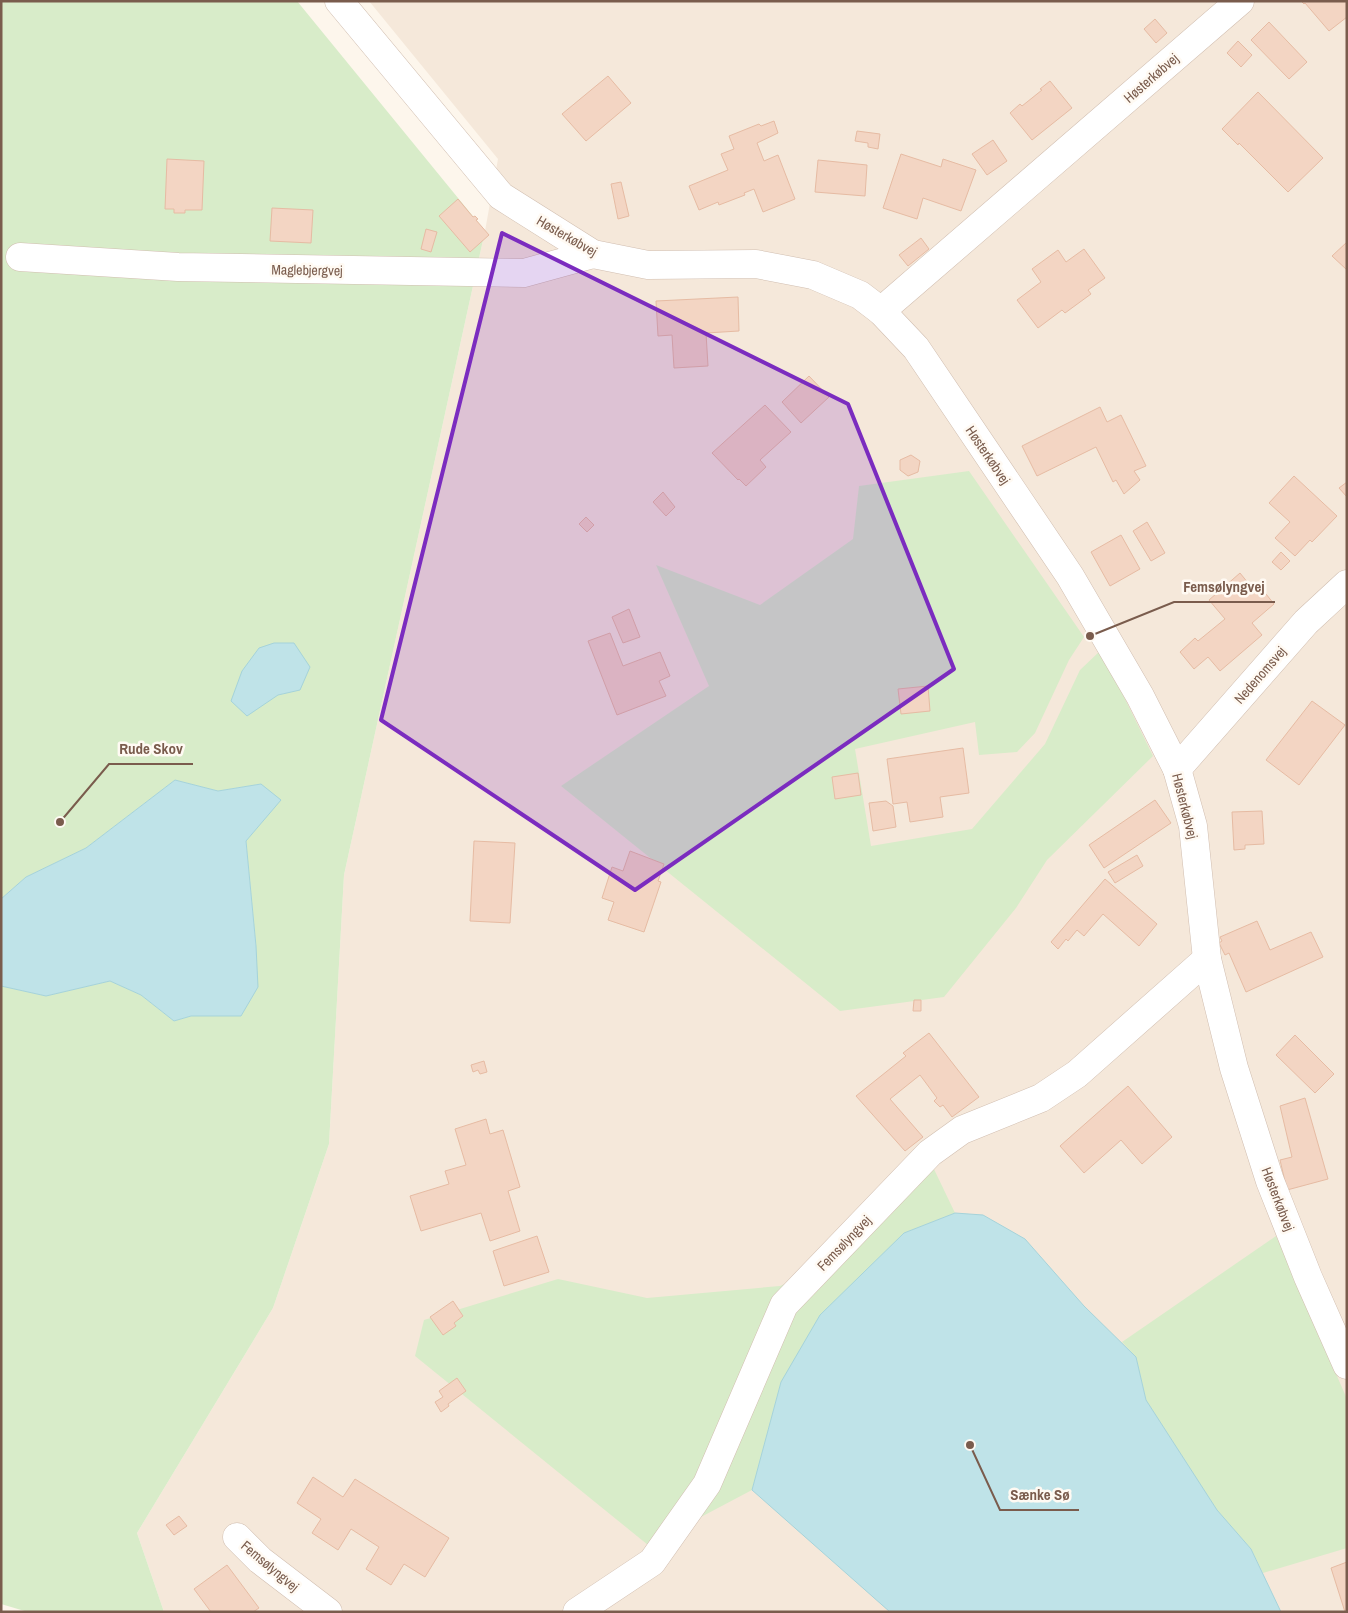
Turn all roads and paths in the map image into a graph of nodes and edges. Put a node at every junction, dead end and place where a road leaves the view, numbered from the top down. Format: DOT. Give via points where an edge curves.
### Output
graph roads {
  1 [pos="339,1"];
  2 [pos="1240,1"];
  3 [pos="593,254"];
  4 [pos="20,257"];
  5 [pos="881,311"];
  6 [pos="1347,584"];
  7 [pos="1177,769"];
  8 [pos="1207,959"];
  9 [pos="1347,1365"];
  10 [pos="237,1538"];
  11 [pos="328,1612"];
  12 [pos="577,1612"];
  1 -- 3 [label="street, Høsterkøbvej" via="501,196"];
  2 -- 5 [label="street, Høsterkøbvej"];
  3 -- 4 [label="street, Maglebjergvej" via="524,273 202,268"];
  3 -- 5 [label="street, Høsterkøbvej" via="648,265 756,264 775,267 813,275 860,295"];
  5 -- 7 [label="street, Høsterkøbvej" via="916,348 1070,576 1140,696"];
  6 -- 7 [label="street, Nedenomsvej" via="1306,622"];
  7 -- 8 [label="street, Høsterkøbvej" via="1193,826"];
  8 -- 9 [label="street, Høsterkøbvej" via="1234,1068 1270,1181"];
  8 -- 12 [label="street, Femsølyngvej" via="1077,1074 1041,1098 962,1130 930,1153 784,1305 707,1484 652,1562"];
  10 -- 11 [label="street, Femsølyngvej" via="260,1560"];
}
